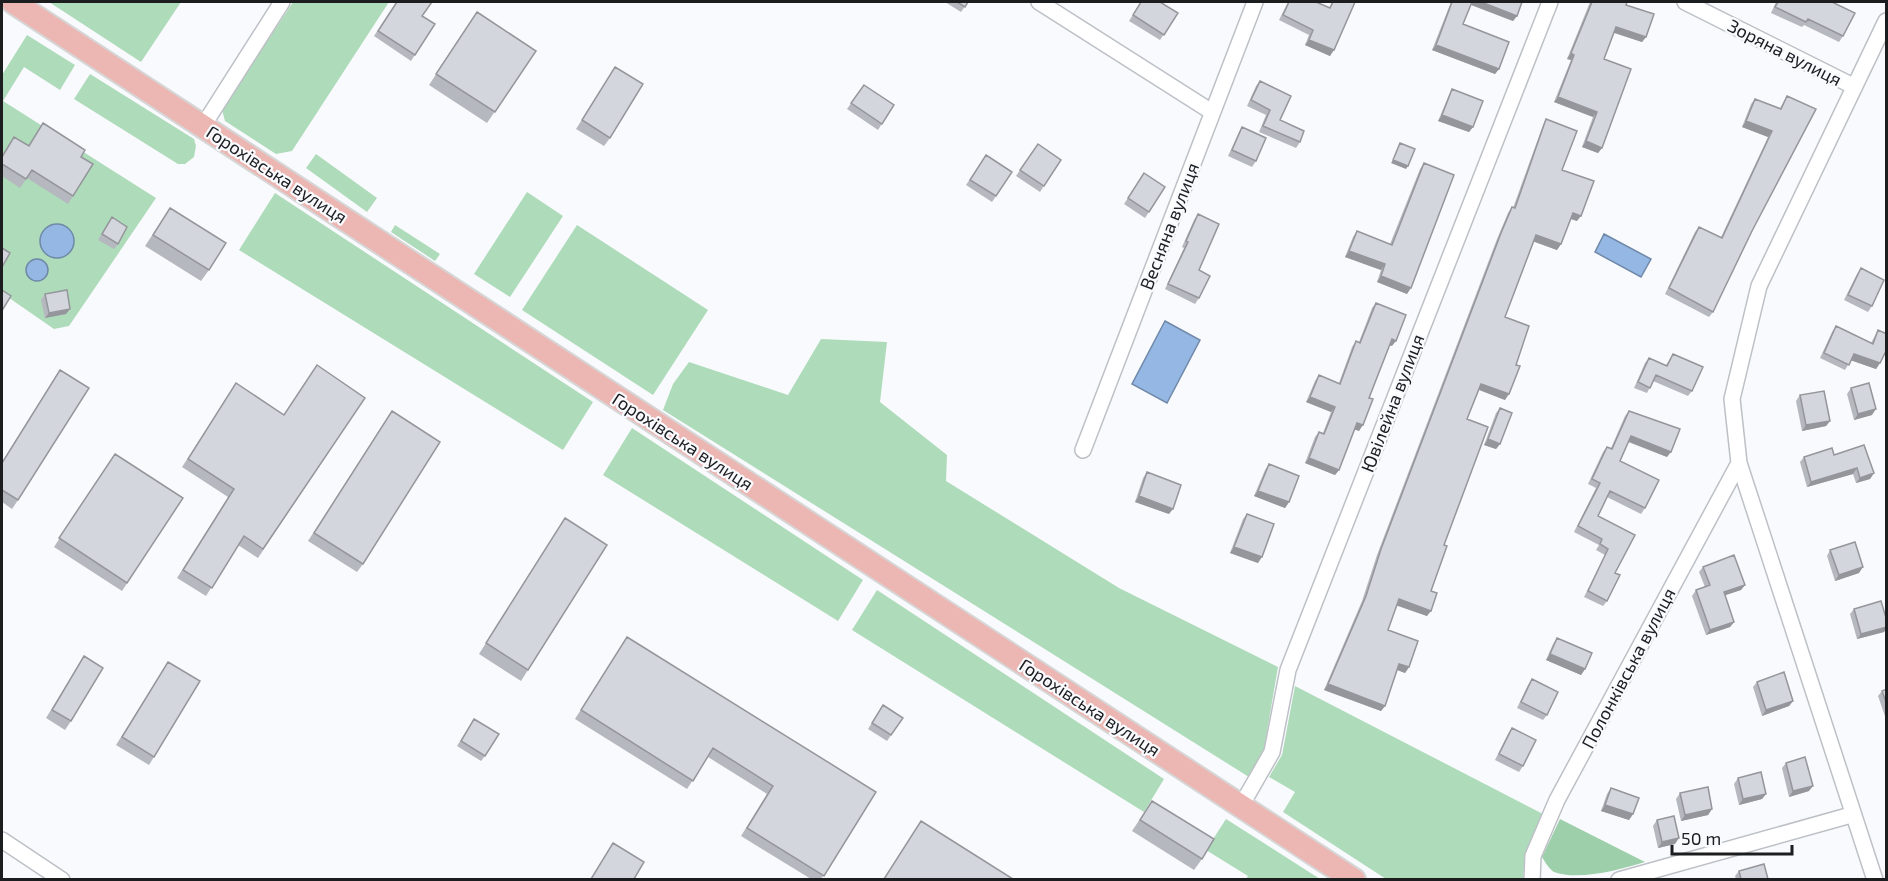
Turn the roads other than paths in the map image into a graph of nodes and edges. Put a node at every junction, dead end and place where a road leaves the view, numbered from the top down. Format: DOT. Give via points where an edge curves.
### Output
graph roads {
  1 [pos="13,2"];
  2 [pos="282,2"];
  3 [pos="1040,2"];
  4 [pos="1255,2"];
  5 [pos="1550,2"];
  6 [pos="1684,2"];
  7 [pos="1887,21"];
  8 [pos="1853,86"];
  9 [pos="1212,112"];
  10 [pos="203,126"];
  11 [pos="1083,450"];
  12 [pos="1739,463"];
  13 [pos="1241,806"];
  14 [pos="1851,815"];
  15 [pos="2,840"];
  16 [pos="62,879"];
  17 [pos="1354,879"];
  18 [pos="1532,879"];
  19 [pos="1619,879"];
  20 [pos="1875,879"];
  1 -- 10 [label="main road, Горохівська вулиця"];
  2 -- 10 [label="street"];
  3 -- 9 [label="street"];
  4 -- 9 [label="street, Весняна вулиця"];
  5 -- 13 [label="street, Ювілейна вулиця" via="1288,669 1272,752"];
  6 -- 8 [label="street, Зоряна вулиця"];
  7 -- 8 [label="street"];
  8 -- 12 [label="street" via="1759,286 1732,399"];
  9 -- 11 [label="street, Весняна вулиця"];
  10 -- 13 [label="main road, Горохівська вулиця"];
  12 -- 14 [label="street"];
  12 -- 18 [label="street, Полонківська вулиця" via="1557,800 1533,856"];
  13 -- 17 [label="main road, Горохівська вулиця"];
  14 -- 19 [label="street"];
  14 -- 20 [label="street"];
  15 -- 16 [label="street"];
}
